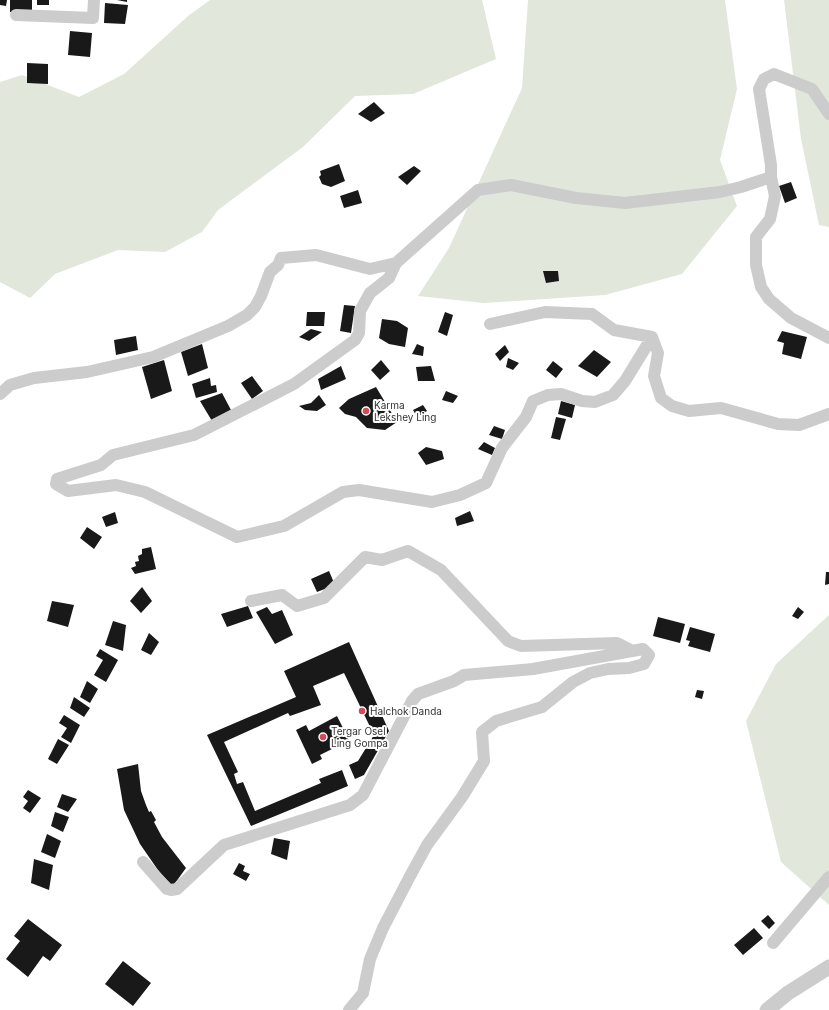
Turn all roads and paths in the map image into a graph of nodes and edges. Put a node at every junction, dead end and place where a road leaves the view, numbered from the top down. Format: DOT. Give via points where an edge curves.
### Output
graph roads {
  1 [pos="94,0"];
  2 [pos="16,15"];
  3 [pos="829,114"];
  4 [pos="771,177"];
  5 [pos="396,263"];
  6 [pos="490,324"];
  7 [pos="652,337"];
  8 [pos="829,338"];
  9 [pos="0,394"];
  10 [pos="829,414"];
  11 [pos="251,601"];
  12 [pos="631,650"];
  13 [pos="143,862"];
  14 [pos="829,877"];
  15 [pos="773,943"];
  16 [pos="829,967"];
  17 [pos="349,1010"];
  18 [pos="766,1010"];
  1 -- 2 [label="street" via="93,18"];
  3 -- 4 [label="street" via="812,89 774,74 764,79 759,89"];
  4 -- 5 [label="street" via="720,192 625,203 576,198 511,185 478,190"];
  4 -- 8 [label="street" via="775,196 770,219 756,237 756,265 761,287 769,299 791,318"];
  5 -- 7 [label="street" via="389,278 370,293 360,311 360,333 355,340 294,384 194,435 114,455 101,465 57,479 56,484 68,491 116,485 145,492 237,537 284,526 343,492 359,490 432,502 486,483 502,448 526,417 534,401 548,395 561,394 582,401 595,402 613,395 625,381"];
  5 -- 9 [label="street" via="370,269 316,255 281,258 270,272 255,307 228,326 153,357 87,372 34,378 10,385"];
  6 -- 7 [label="street" via="545,312 592,314 614,330"];
  7 -- 10 [label="street" via="658,353 654,376 661,398 672,406 689,411 721,408 778,424 799,425"];
  11 -- 12 [label="street" via="282,595 296,606 324,598 365,557 382,560 408,551 441,570 508,641 521,646 617,643"];
  12 -- 13 [label="street" via="533,669 464,675 418,694 363,794 350,805 224,845 177,889 167,889"];
  12 -- 17 [label="street" via="643,649 649,655 644,664 590,673 573,682 542,707 496,721 482,732 484,761 462,797 427,845 409,878 370,959 363,993"];
  14 -- 15 [label="street"];
  16 -- 18 [label="street"];
}
